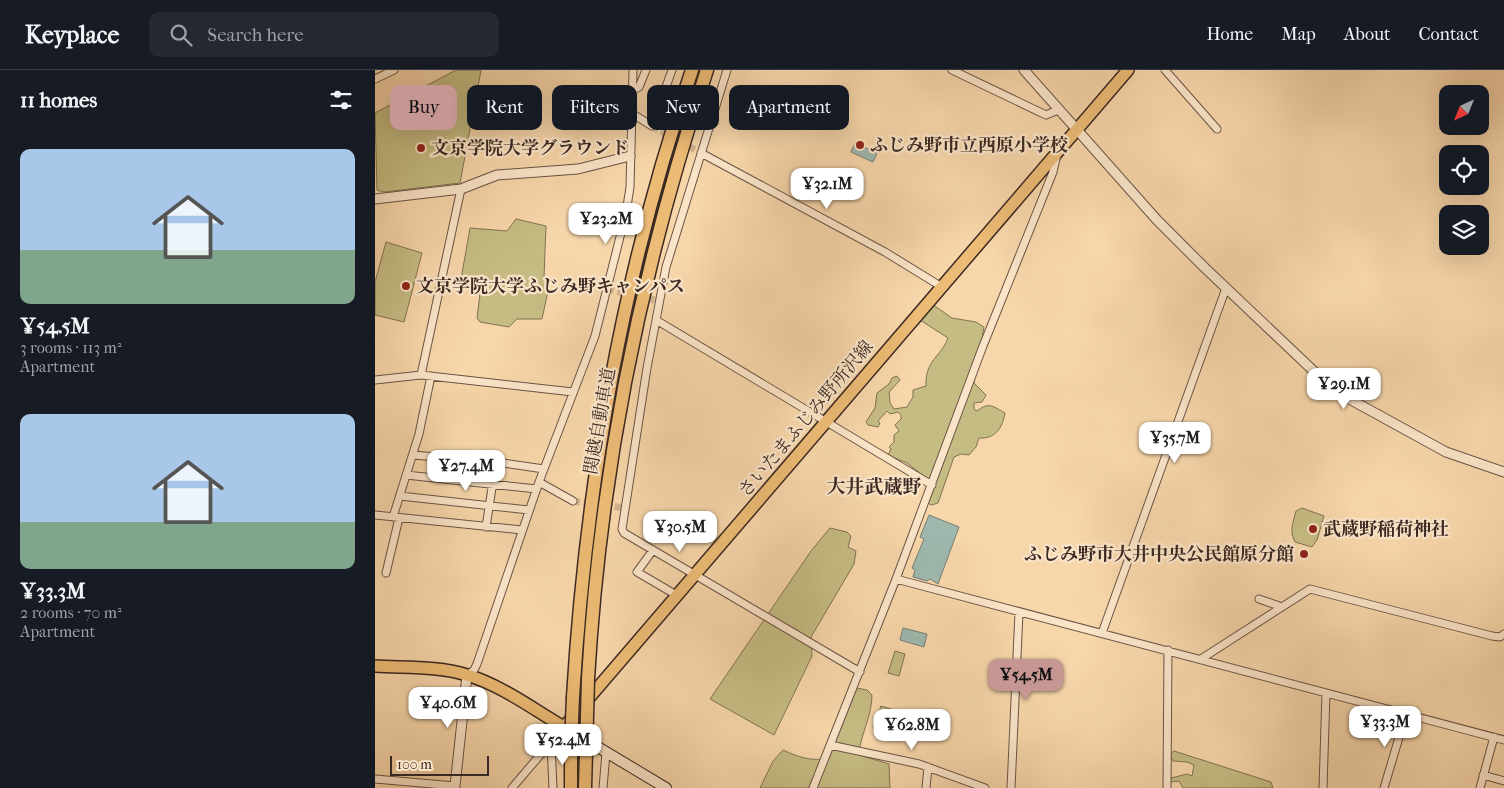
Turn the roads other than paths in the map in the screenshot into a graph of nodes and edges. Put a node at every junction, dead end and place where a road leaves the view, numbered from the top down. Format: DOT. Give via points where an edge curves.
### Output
graph roads {
  1 [pos="394,70"];
  2 [pos="633,70"];
  3 [pos="646,70"];
  4 [pos="672,70"];
  5 [pos="693,70"];
  6 [pos="707,70"];
  7 [pos="727,70"];
  8 [pos="952,70"];
  9 [pos="1024,70"];
  10 [pos="1128,70"];
  11 [pos="1165,70"];
  12 [pos="384,72"];
  13 [pos="375,79"];
  14 [pos="633,85"];
  15 [pos="637,88"];
  16 [pos="1058,110"];
  17 [pos="637,117"];
  18 [pos="1217,128"];
  19 [pos="1076,129"];
  20 [pos="632,130"];
  21 [pos="1058,151"];
  22 [pos="701,153"];
  23 [pos="631,156"];
  24 [pos="461,189"];
  25 [pos="375,199"];
  26 [pos="941,287"];
  27 [pos="1226,288"];
  28 [pos="656,320"];
  29 [pos="421,375"];
  30 [pos="431,376"];
  31 [pos="375,380"];
  32 [pos="573,392"];
  33 [pos="828,421"];
  34 [pos="413,454"];
  35 [pos="496,462"];
  36 [pos="544,469"];
  37 [pos="1504,472"];
  38 [pos="406,475"];
  39 [pos="492,484"];
  40 [pos="932,484"];
  41 [pos="538,486"];
  42 [pos="400,496"];
  43 [pos="573,501"];
  44 [pos="489,505"];
  45 [pos="529,510"];
  46 [pos="375,515"];
  47 [pos="396,517"];
  48 [pos="486,527"];
  49 [pos="522,530"];
  50 [pos="653,550"];
  51 [pos="386,573"];
  52 [pos="697,575"];
  53 [pos="896,579"];
  54 [pos="678,596"];
  55 [pos="1259,599"];
  56 [pos="1282,607"];
  57 [pos="1019,612"];
  58 [pos="1102,633"];
  59 [pos="1504,634"];
  60 [pos="1168,650"];
  61 [pos="1201,659"];
  62 [pos="375,666"];
  63 [pos="860,672"];
  64 [pos="467,675"];
  65 [pos="1326,692"];
  66 [pos="1406,714"];
  67 [pos="564,727"];
  68 [pos="1494,737"];
  69 [pos="1504,740"];
  70 [pos="551,744"];
  71 [pos="830,746"];
  72 [pos="606,753"];
  73 [pos="928,767"];
  74 [pos="1483,775"];
  75 [pos="375,779"];
  76 [pos="1504,781"];
  77 [pos="383,784"];
  78 [pos="455,787"];
  79 [pos="512,788"];
  80 [pos="553,788"];
  81 [pos="571,788"];
  82 [pos="585,788"];
  83 [pos="603,788"];
  84 [pos="666,788"];
  85 [pos="813,788"];
  86 [pos="926,788"];
  87 [pos="985,788"];
  88 [pos="1011,788"];
  89 [pos="1167,788"];
  90 [pos="1323,788"];
  91 [pos="1384,788"];
  92 [pos="1479,788"];
  1 -- 12 [label="street"];
  2 -- 14 [label="street"];
  3 -- 15 [label="street"];
  4 -- 17 [label="street" via="652,126"];
  5 -- 81 [label="highway, 関越自動車道, bridge" via="643,234 611,378 589,514 573,697"];
  6 -- 82 [label="highway, 関越自動車道, bridge" via="656,237 624,381 603,518 588,680"];
  7 -- 22 [label="street"];
  8 -- 16 [label="street" via="1046,115"];
  9 -- 16 [label="street"];
  10 -- 19 [label="main road, さいたまふじみ野所沢線"];
  11 -- 18 [label="street"];
  12 -- 13 [label="street"];
  16 -- 19 [label="street"];
  19 -- 21 [label="main road, さいたまふじみ野所沢線"];
  19 -- 27 [label="street" via="1157,220"];
  20 -- 23 [label="street"];
  21 -- 26 [label="main road, さいたまふじみ野所沢線"];
  21 -- 40 [label="street" via="1053,172"];
  22 -- 26 [label="street" via="885,252"];
  22 -- 28 [label="street" via="665,267"];
  23 -- 24 [label="street" via="578,169 497,175"];
  23 -- 32 [label="street" via="626,213 595,336"];
  24 -- 25 [label="street"];
  24 -- 29 [label="street"];
  26 -- 33 [label="main road, さいたまふじみ野所沢線"];
  27 -- 37 [label="street" via="1315,373 1344,396 1446,452"];
  27 -- 58 [label="street"];
  28 -- 33 [label="street"];
  28 -- 50 [label="street" via="623,529 624,533"];
  29 -- 30 [label="street"];
  29 -- 31 [label="street"];
  30 -- 32 [label="street"];
  30 -- 34 [label="street"];
  32 -- 36 [label="street"];
  33 -- 40 [label="street"];
  33 -- 52 [label="main road, さいたまふじみ野所沢線"];
  34 -- 35 [label="street"];
  34 -- 38 [label="street"];
  35 -- 36 [label="street"];
  35 -- 39 [label="street"];
  36 -- 41 [label="street"];
  38 -- 39 [label="street"];
  38 -- 42 [label="street"];
  39 -- 41 [label="street"];
  39 -- 44 [label="street"];
  40 -- 53 [label="street"];
  41 -- 43 [label="street"];
  41 -- 45 [label="street"];
  42 -- 44 [label="street"];
  42 -- 47 [label="street"];
  44 -- 45 [label="street"];
  44 -- 48 [label="street"];
  45 -- 49 [label="street"];
  46 -- 47 [label="street"];
  47 -- 48 [label="street"];
  47 -- 51 [label="street"];
  48 -- 49 [label="street"];
  49 -- 64 [label="street" via="477,664"];
  50 -- 52 [label="street"];
  50 -- 54 [label="street" via="637,572"];
  52 -- 54 [label="main road, さいたまふじみ野所沢線"];
  52 -- 63 [label="street"];
  53 -- 57 [label="street"];
  53 -- 63 [label="street"];
  54 -- 67 [label="main road, さいたまふじみ野所沢線"];
  55 -- 56 [label="street"];
  56 -- 59 [label="street" via="1312,589 1492,636"];
  56 -- 61 [label="street"];
  57 -- 58 [label="street"];
  57 -- 88 [label="street"];
  58 -- 60 [label="street"];
  60 -- 61 [label="street"];
  60 -- 89 [label="street"];
  61 -- 65 [label="street"];
  62 -- 64 [label="main road"];
  63 -- 71 [label="street"];
  64 -- 67 [label="main road"];
  64 -- 78 [label="street"];
  65 -- 66 [label="street"];
  65 -- 90 [label="street"];
  66 -- 68 [label="street"];
  66 -- 91 [label="street"];
  67 -- 70 [label="street"];
  67 -- 72 [label="main road"];
  68 -- 69 [label="street"];
  68 -- 74 [label="street"];
  70 -- 79 [label="street"];
  70 -- 80 [label="street"];
  71 -- 73 [label="street"];
  71 -- 85 [label="street"];
  72 -- 83 [label="street"];
  72 -- 84 [label="main road"];
  73 -- 86 [label="street"];
  73 -- 87 [label="street"];
  74 -- 76 [label="street"];
  74 -- 92 [label="street"];
  75 -- 77 [label="street"];
  77 -- 78 [label="street"];
}
